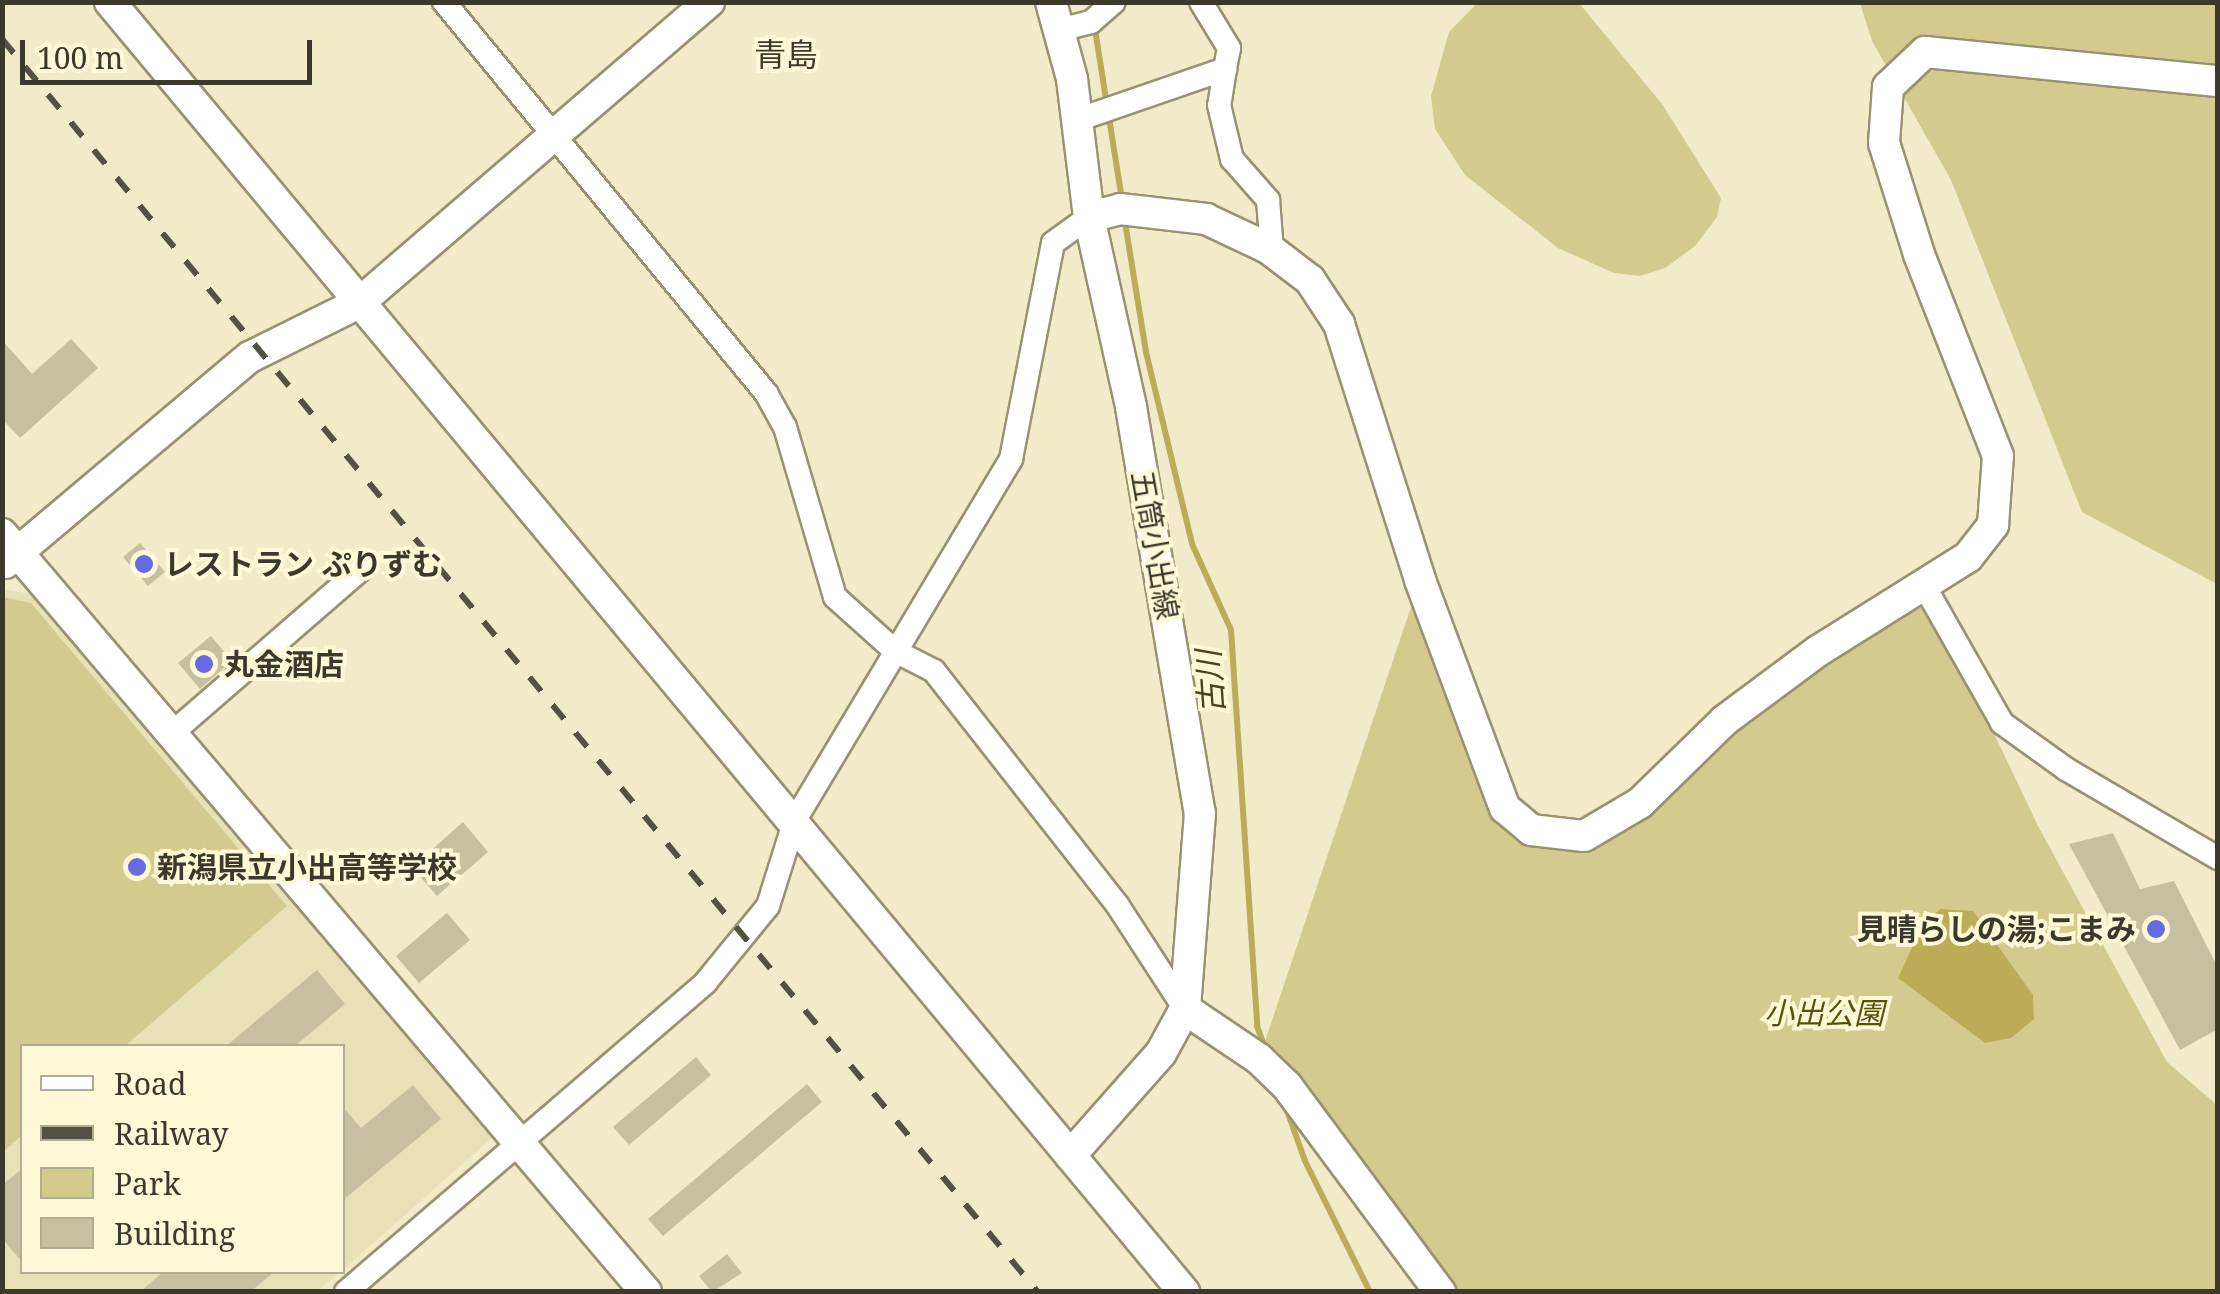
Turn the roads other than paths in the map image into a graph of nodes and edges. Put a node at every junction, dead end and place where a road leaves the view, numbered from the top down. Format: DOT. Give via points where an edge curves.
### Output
graph roads {
  1 [pos="110,2"];
  2 [pos="444,2"];
  3 [pos="709,2"];
  4 [pos="1114,2"];
  5 [pos="1201,2"];
  6 [pos="1055,16"];
  7 [pos="1225,69"];
  8 [pos="2218,81"];
  9 [pos="1077,120"];
  10 [pos="554,133"];
  11 [pos="1089,217"];
  12 [pos="1272,251"];
  13 [pos="360,304"];
  14 [pos="8,550"];
  15 [pos="365,566"];
  16 [pos="1922,582"];
  17 [pos="894,651"];
  18 [pos="172,733"];
  19 [pos="795,820"];
  20 [pos="2218,858"];
  21 [pos="1185,1009"];
  22 [pos="519,1145"];
  23 [pos="1070,1156"];
  24 [pos="346,1292"];
  25 [pos="646,1292"];
  26 [pos="1184,1292"];
  27 [pos="1440,1292"];
  1 -- 13 [label="street"];
  2 -- 10 [label="street"];
  3 -- 10 [label="street"];
  4 -- 6 [label="street" via="1091,22"];
  5 -- 7 [label="street" via="1229,48"];
  6 -- 9 [label="street, 五筒小出線"];
  7 -- 9 [label="street"];
  7 -- 12 [label="street" via="1218,106 1232,159 1268,200"];
  8 -- 16 [label="street" via="1925,52 1888,87 1884,143 1998,456 1992,525 1968,557"];
  9 -- 11 [label="street, 五筒小出線"];
  10 -- 13 [label="street"];
  10 -- 17 [label="street" via="766,393 785,427 835,597"];
  11 -- 12 [label="street" via="1120,209 1176,212 1235,230"];
  11 -- 17 [label="street" via="1053,243 1011,459"];
  11 -- 21 [label="street, 五筒小出線" via="1132,407 1200,813"];
  12 -- 16 [label="street" via="1310,280 1340,324 1420,580 1490,771 1505,808 1532,830 1584,836 1614,822 1725,720"];
  13 -- 14 [label="street" via="250,357"];
  13 -- 19 [label="street"];
  14 -- 18 [label="street"];
  15 -- 18 [label="street"];
  16 -- 20 [label="street" via="2002,723 2066,770"];
  17 -- 19 [label="street"];
  17 -- 21 [label="street" via="934,671 1118,906"];
  18 -- 22 [label="street"];
  19 -- 22 [label="street" via="768,906 738,947"];
  19 -- 23 [label="street"];
  21 -- 23 [label="street" via="1161,1053"];
  21 -- 27 [label="street" via="1259,1058 1287,1086"];
  22 -- 24 [label="street"];
  22 -- 25 [label="street"];
  23 -- 26 [label="street"];
}
